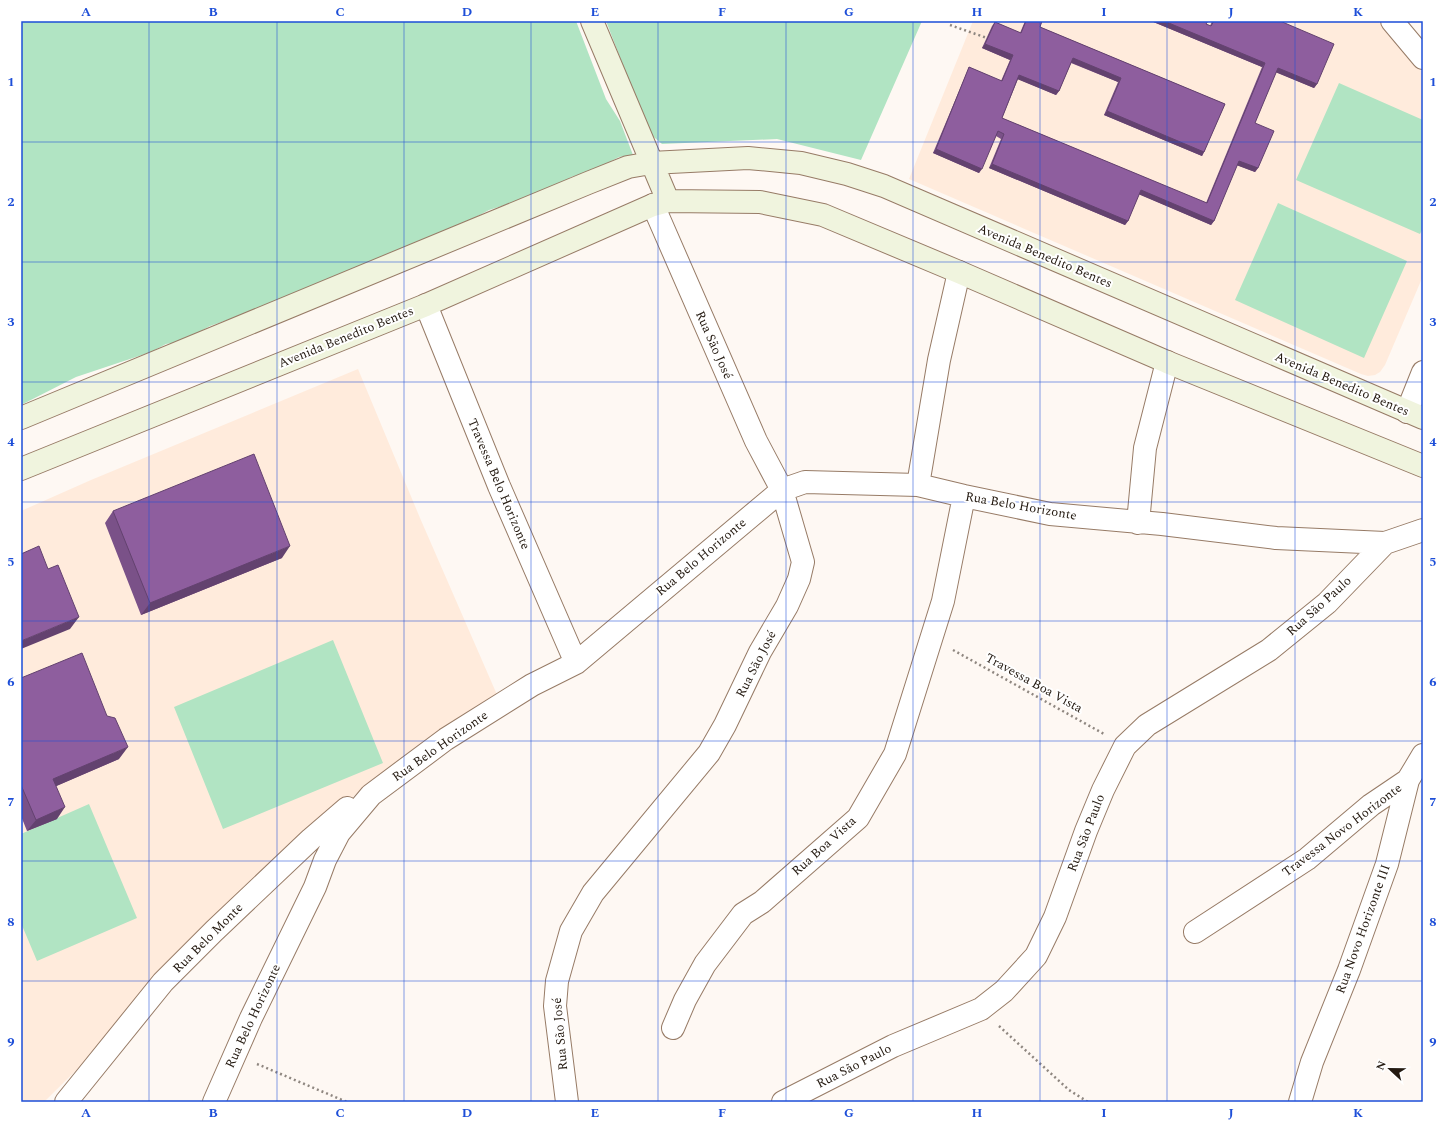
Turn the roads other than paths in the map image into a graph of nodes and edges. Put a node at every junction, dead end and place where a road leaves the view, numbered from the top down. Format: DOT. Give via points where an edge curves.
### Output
graph roads {
  1 [pos="592,21"];
  2 [pos="1392,21"];
  3 [pos="1423,58"];
  4 [pos="651,163"];
  5 [pos="660,203"];
  6 [pos="960,272"];
  7 [pos="426,305"];
  8 [pos="1167,362"];
  9 [pos="1423,372"];
  10 [pos="1415,415"];
  11 [pos="21,418"];
  12 [pos="1423,466"];
  13 [pos="21,470"];
  14 [pos="918,485"];
  15 [pos="782,490"];
  16 [pos="964,496"];
  17 [pos="1138,522"];
  18 [pos="1423,530"];
  19 [pos="1385,543"];
  20 [pos="576,663"];
  21 [pos="1423,755"];
  22 [pos="1408,780"];
  23 [pos="371,795"];
  24 [pos="1195,932"];
  25 [pos="673,1028"];
  26 [pos="66,1102"];
  27 [pos="214,1102"];
  28 [pos="567,1102"];
  29 [pos="783,1102"];
  30 [pos="1300,1102"];
  1 -- 4 [label="street"];
  2 -- 3 [label="street"];
  4 -- 5 [label="street"];
  4 -- 10 [label="street, Avenida Benedito Bentes" via="748,158 801,163 884,186"];
  4 -- 11 [label="street, Avenida Benedito Bentes" via="628,167 588,183"];
  5 -- 6 [label="street, Avenida Benedito Bentes" via="760,202 823,215"];
  5 -- 7 [label="street, Avenida Benedito Bentes"];
  5 -- 15 [label="street, Rua São José" via="756,441"];
  6 -- 8 [label="street, Avenida Benedito Bentes"];
  6 -- 14 [label="street" via="939,360"];
  7 -- 13 [label="street, Avenida Benedito Bentes"];
  7 -- 20 [label="street, Travessa Belo Horizonte" via="499,486"];
  8 -- 12 [label="street, Avenida Benedito Bentes"];
  8 -- 17 [label="street" via="1145,448"];
  9 -- 10 [label="street"];
  14 -- 15 [label="street, Rua Belo Horizonte" via="804,482"];
  14 -- 16 [label="street, Rua Belo Horizonte"];
  15 -- 20 [label="street, Rua Belo Horizonte"];
  15 -- 28 [label="street, Rua São José" via="803,562 799,579 787,606 760,652 709,753 592,893 571,931 557,981 555,1006"];
  16 -- 17 [label="street, Rua Belo Horizonte" via="1050,514"];
  16 -- 25 [label="street, Rua Boa Vista" via="932,639 895,754 858,818 762,902 743,914 705,964"];
  17 -- 19 [label="street, Rua Belo Horizonte" via="1276,538"];
  18 -- 19 [label="street, Rua Belo Horizonte"];
  19 -- 29 [label="street, Rua São Paulo" via="1327,603 1269,650 1147,725 1125,746 1103,790 1055,917 1036,956 1004,991 981,1009 893,1046"];
  20 -- 23 [label="street, Rua Belo Horizonte" via="532,685 446,738"];
  21 -- 22 [label="street, Rua Novo Horizonte III"];
  22 -- 24 [label="street, Travessa Novo Horizonte" via="1371,805 1307,859"];
  22 -- 30 [label="street, Rua Novo Horizonte III" via="1387,864 1349,970 1312,1062"];
  23 -- 26 [label="street, Rua Belo Monte" via="346,809 311,839 163,982"];
  23 -- 27 [label="street, Rua Belo Horizonte" via="339,833 325,860 316,887 234,1055"];
}
